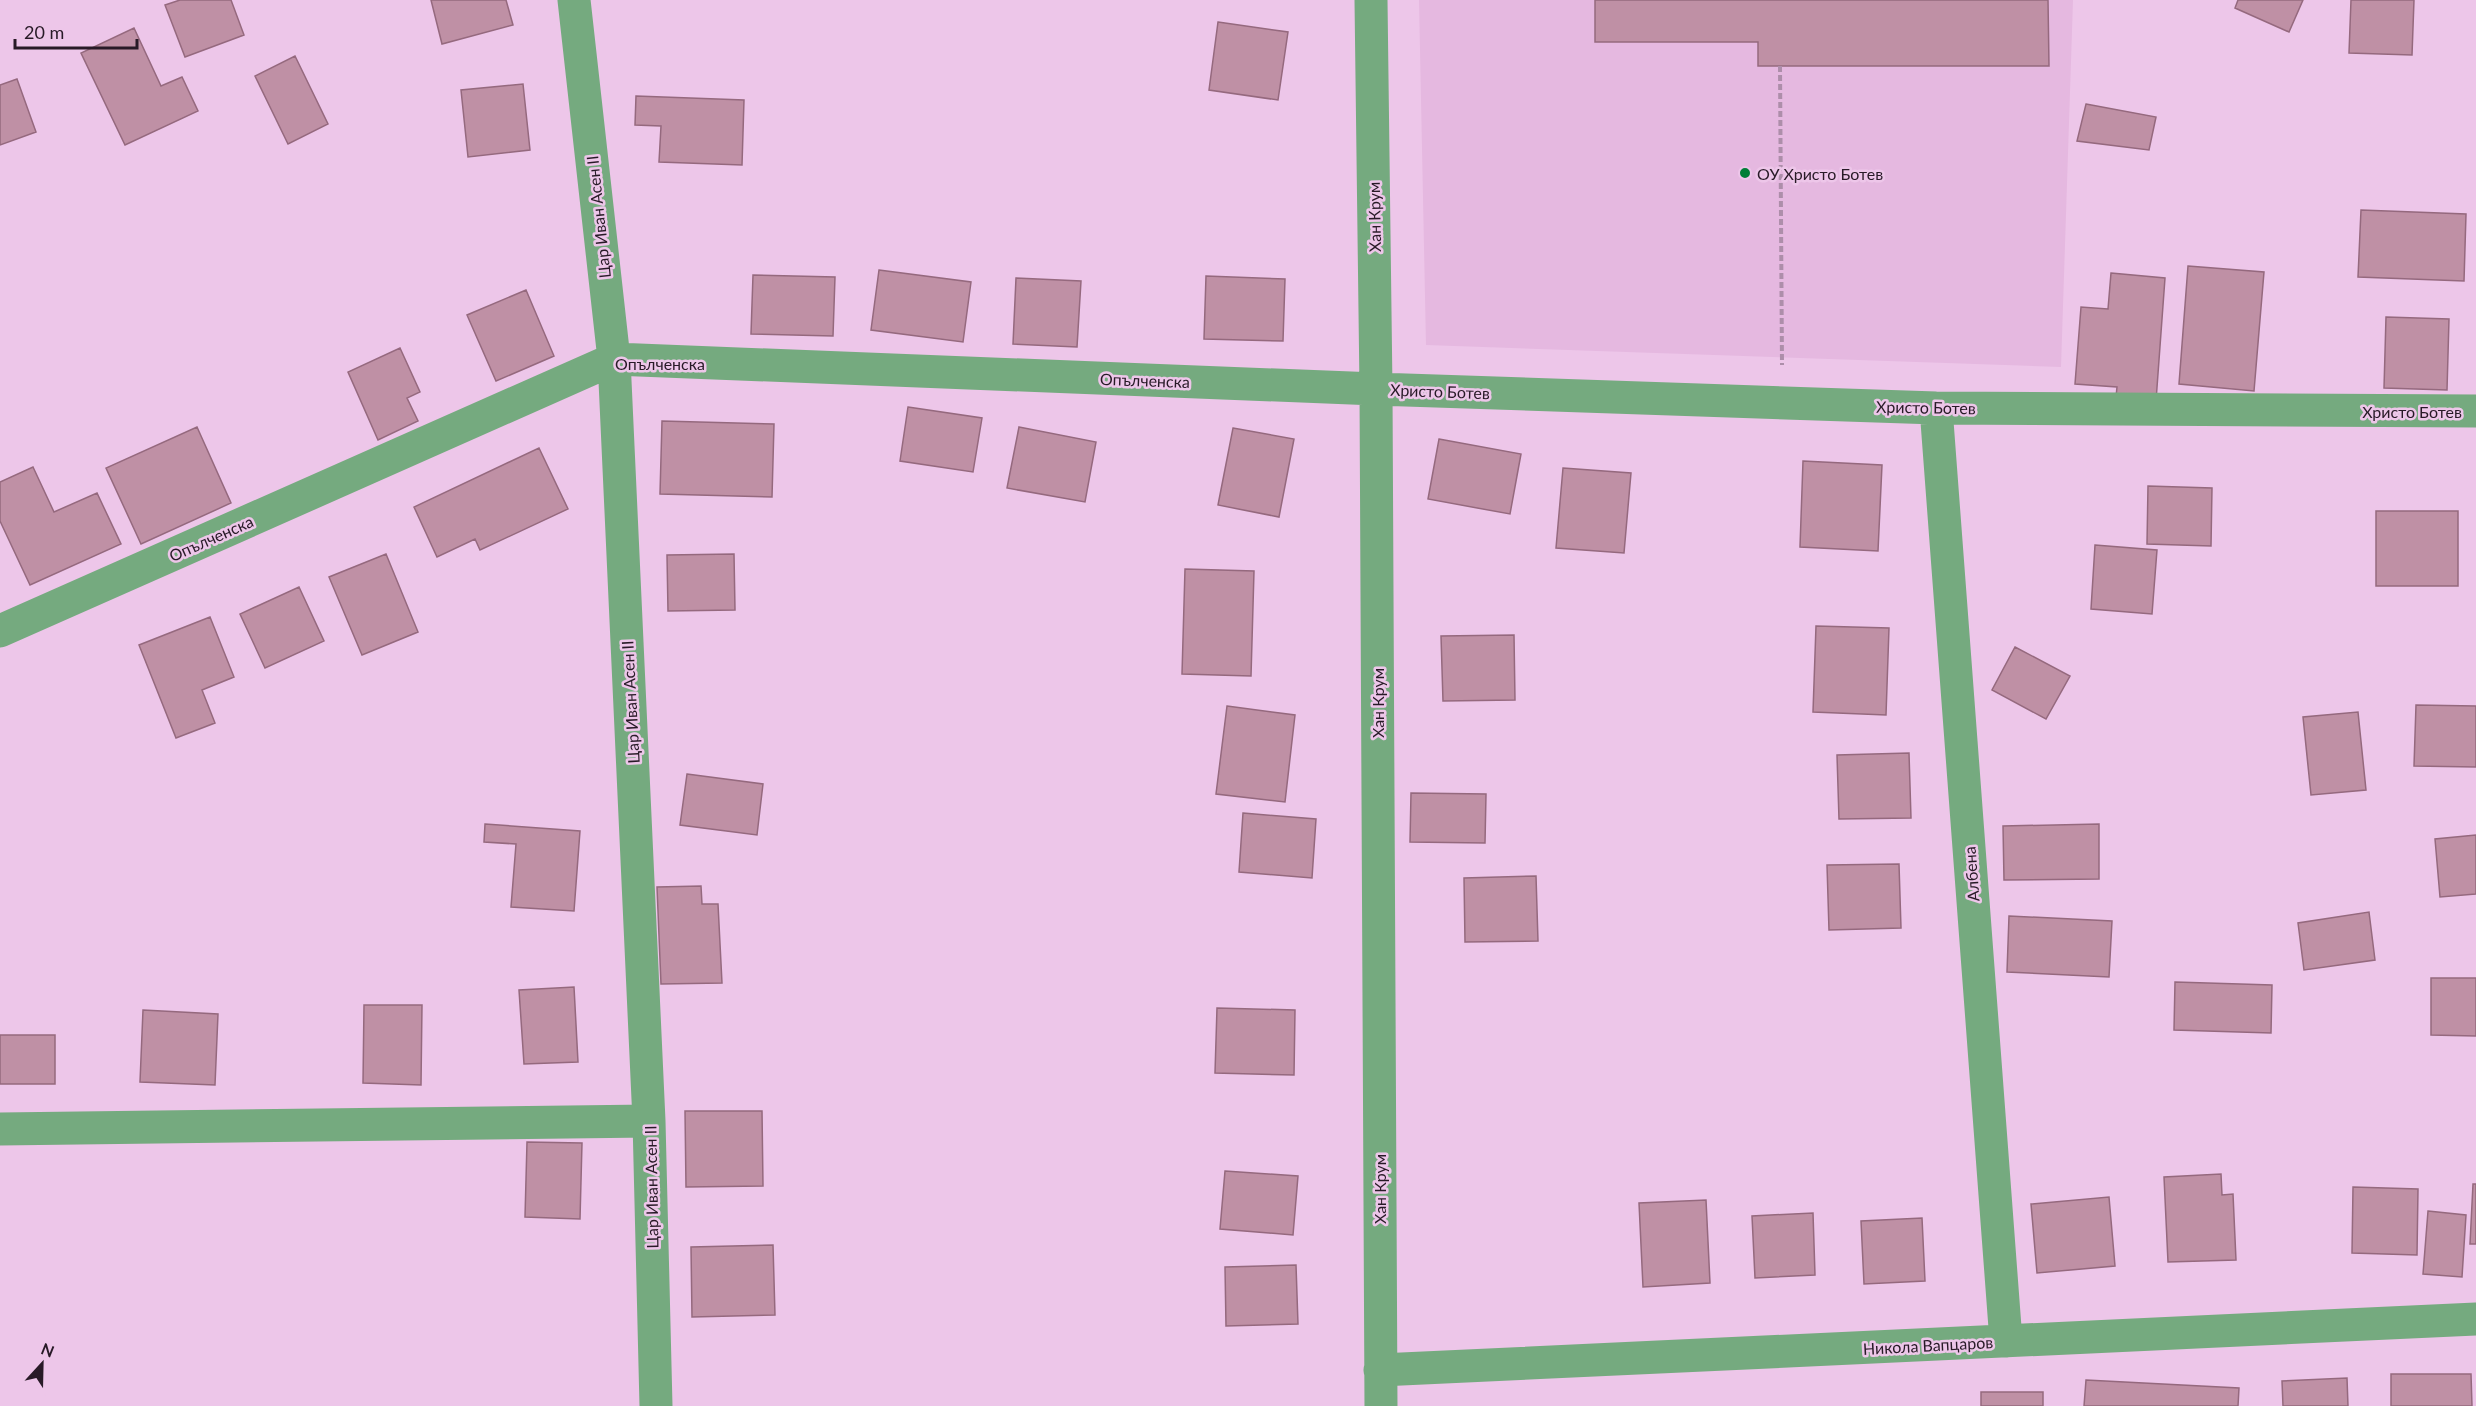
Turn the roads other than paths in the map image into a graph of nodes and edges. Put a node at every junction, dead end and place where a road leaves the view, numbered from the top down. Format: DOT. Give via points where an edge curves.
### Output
graph roads {
  1 [pos="574,0"];
  2 [pos="1371,0"];
  3 [pos="614,359"];
  4 [pos="1376,389"];
  5 [pos="1936,408"];
  6 [pos="2476,411"];
  7 [pos="0,631"];
  8 [pos="649,1121"];
  9 [pos="0,1129"];
  10 [pos="2476,1319"];
  11 [pos="2006,1341"];
  12 [pos="1380,1370"];
  13 [pos="656,1406"];
  14 [pos="1381,1406"];
  1 -- 3 [label="street, Цар Иван Асен II"];
  2 -- 4 [label="street, Хан Крум"];
  3 -- 4 [label="street, Опълченска"];
  3 -- 7 [label="street, Опълченска"];
  3 -- 8 [label="street, Цар Иван Асен II"];
  4 -- 5 [label="street, Христо Ботев"];
  4 -- 12 [label="street, Хан Крум"];
  5 -- 6 [label="street, Христо Ботев"];
  5 -- 11 [label="street, Албена"];
  8 -- 9 [label="street"];
  8 -- 13 [label="street, Цар Иван Асен II"];
  10 -- 11 [label="street, Никола Вапцаров"];
  11 -- 12 [label="street, Никола Вапцаров"];
  12 -- 14 [label="street, Хан Крум"];
}
